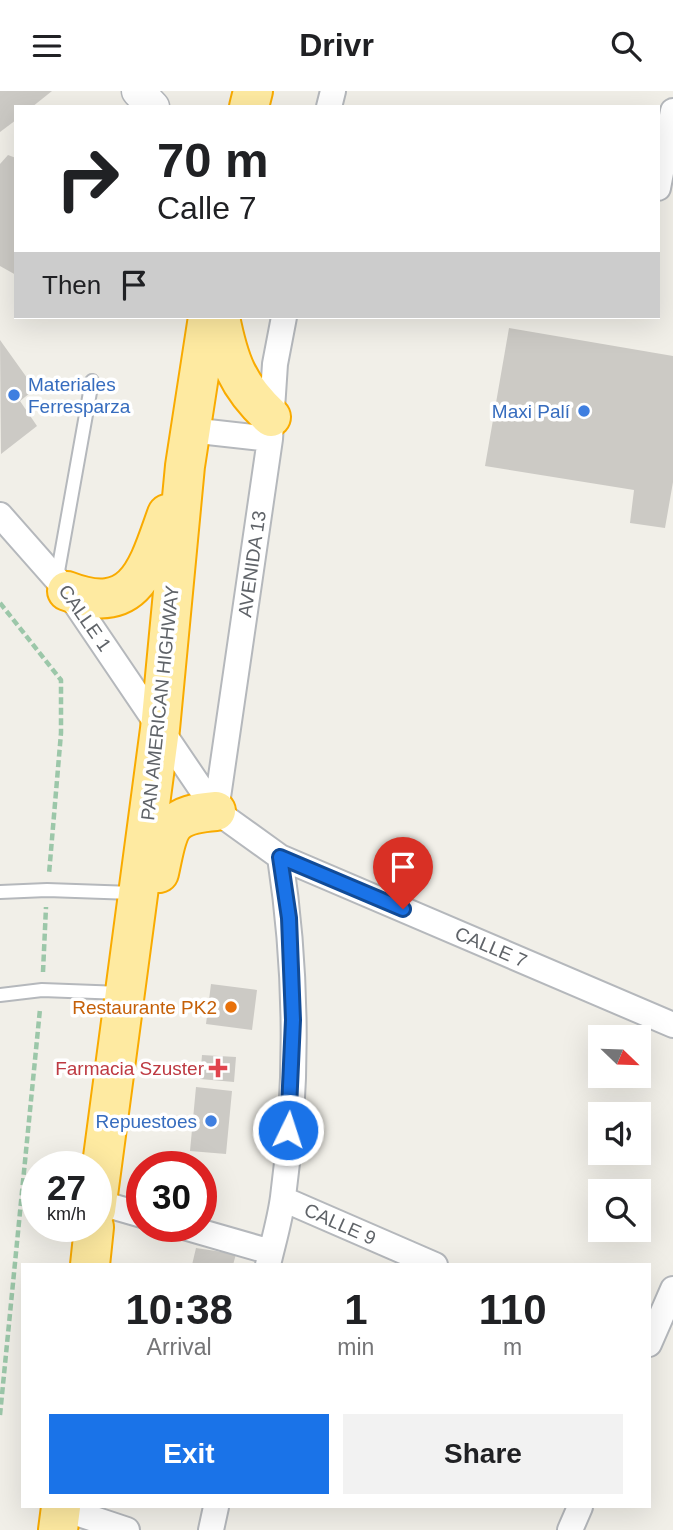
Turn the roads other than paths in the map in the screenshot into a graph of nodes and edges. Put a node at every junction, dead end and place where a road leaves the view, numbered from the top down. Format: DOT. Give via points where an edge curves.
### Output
graph roads {
  1 [pos="138,91"];
  2 [pos="151,105"];
  3 [pos="673,111"];
  4 [pos="660,178"];
  5 [pos="208,319"];
  6 [pos="220,319"];
  7 [pos="284,319"];
  8 [pos="92,381"];
  9 [pos="271,428"];
  10 [pos="187,448"];
  11 [pos="0,515"];
  12 [pos="62,584"];
  13 [pos="160,729"];
  14 [pos="216,811"];
  15 [pos="280,857"];
  16 [pos="0,892"];
  17 [pos="138,893"];
  18 [pos="124,993"];
  19 [pos="0,996"];
  20 [pos="673,1025"];
  21 [pos="116,1059"];
  22 [pos="104,1151"];
  23 [pos="283,1199"];
  24 [pos="217,1239"];
  25 [pos="92,1242"];
  26 [pos="270,1258"];
  27 [pos="90,1263"];
  28 [pos="430,1263"];
  29 [pos="673,1289"];
  30 [pos="651,1339"];
  31 [pos="61,1508"];
  32 [pos="64,1508"];
  33 [pos="216,1508"];
  34 [pos="580,1508"];
  35 [pos="58,1530"];
  36 [pos="127,1530"];
  37 [pos="211,1530"];
  38 [pos="570,1530"];
  1 -- 2 [label="street"];
  3 -- 4 [label="street"];
  5 -- 10 [label="highway, PAN AMERICAN HIGHWAY"];
  6 -- 9 [label="highway" via="239,379"];
  7 -- 9 [label="street, AVENIDA 13"];
  8 -- 12 [label="lane"];
  9 -- 10 [label="street"];
  9 -- 14 [label="street, AVENIDA 13"];
  10 -- 12 [label="highway" via="147,565 132,588 98,599 85,598"];
  10 -- 13 [label="highway, PAN AMERICAN HIGHWAY"];
  11 -- 12 [label="street, CALLE 1"];
  12 -- 13 [label="street, CALLE 1"];
  13 -- 14 [label="street, CALLE 7"];
  13 -- 17 [label="highway, PAN AMERICAN HIGHWAY"];
  14 -- 15 [label="street, CALLE 7"];
  14 -- 21 [label="highway" via="184,815 173,824"];
  15 -- 20 [label="street, CALLE 7"];
  15 -- 23 [label="street" via="289,918 293,1020"];
  16 -- 17 [label="lane"];
  17 -- 18 [label="highway, PAN AMERICAN HIGHWAY"];
  18 -- 19 [label="lane" via="42,990"];
  18 -- 21 [label="highway, PAN AMERICAN HIGHWAY"];
  21 -- 22 [label="highway, PAN AMERICAN HIGHWAY"];
  23 -- 26 [label="street"];
  23 -- 28 [label="street, CALLE 9"];
  24 -- 26 [label="street"];
  25 -- 27 [label="highway"];
  29 -- 30 [label="street"];
  31 -- 35 [label="highway"];
  32 -- 36 [label="street"];
  33 -- 37 [label="street"];
  34 -- 38 [label="street"];
}
